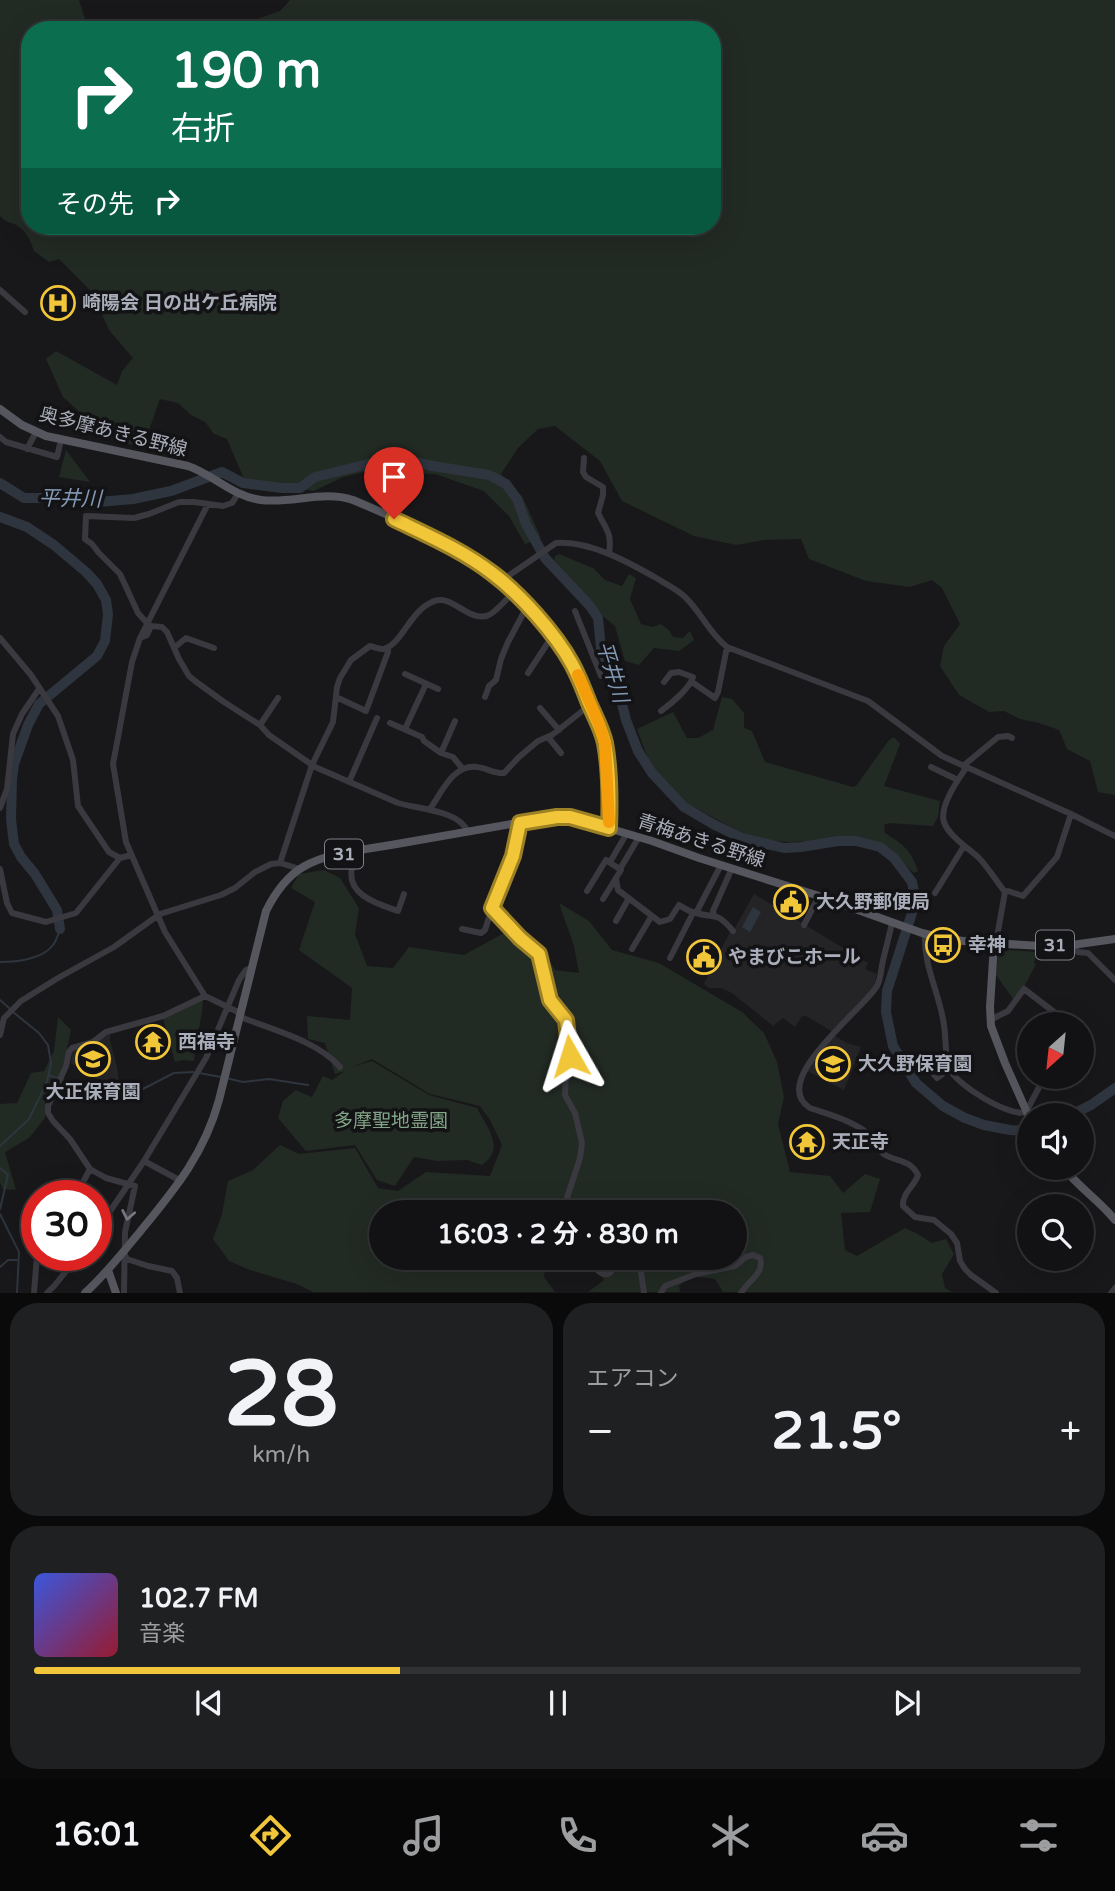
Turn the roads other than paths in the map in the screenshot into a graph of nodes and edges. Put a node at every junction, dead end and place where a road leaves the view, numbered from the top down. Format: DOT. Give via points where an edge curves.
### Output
graph roads {
  1 [pos="0,290"];
  2 [pos="25,312"];
  3 [pos="0,409"];
  4 [pos="36,432"];
  5 [pos="0,437"];
  6 [pos="61,440"];
  7 [pos="27,449"];
  8 [pos="584,458"];
  9 [pos="234,492"];
  10 [pos="208,504"];
  11 [pos="610,554"];
  12 [pos="501,580"];
  13 [pos="514,593"];
  14 [pos="529,608"];
  15 [pos="575,611"];
  16 [pos="147,623"];
  17 [pos="553,635"];
  18 [pos="0,638"];
  19 [pos="140,638"];
  20 [pos="388,647"];
  21 [pos="727,647"];
  22 [pos="174,648"];
  23 [pos="214,648"];
  24 [pos="528,673"];
  25 [pos="405,674"];
  26 [pos="601,676"];
  27 [pos="664,681"];
  28 [pos="692,682"];
  29 [pos="426,684"];
  30 [pos="438,689"];
  31 [pos="40,690"];
  32 [pos="336,697"];
  33 [pos="485,697"];
  34 [pos="278,698"];
  35 [pos="590,705"];
  36 [pos="540,708"];
  37 [pos="661,711"];
  38 [pos="377,718"];
  39 [pos="455,721"];
  40 [pos="390,723"];
  41 [pos="260,725"];
  42 [pos="405,729"];
  43 [pos="559,730"];
  44 [pos="548,737"];
  45 [pos="1012,738"];
  46 [pos="441,752"];
  47 [pos="561,753"];
  48 [pos="312,765"];
  49 [pos="931,767"];
  50 [pos="964,767"];
  51 [pos="462,768"];
  52 [pos="958,780"];
  53 [pos="349,782"];
  54 [pos="0,808"];
  55 [pos="430,809"];
  56 [pos="1071,814"];
  57 [pos="520,823"];
  58 [pos="609,828"];
  59 [pos="468,832"];
  60 [pos="627,833"];
  61 [pos="1115,836"];
  62 [pos="639,837"];
  63 [pos="964,846"];
  64 [pos="357,851"];
  65 [pos="131,855"];
  66 [pos="120,858"];
  67 [pos="610,862"];
  68 [pos="280,863"];
  69 [pos="721,865"];
  70 [pos="732,868"];
  71 [pos="0,869"];
  72 [pos="300,869"];
  73 [pos="620,869"];
  74 [pos="616,879"];
  75 [pos="587,891"];
  76 [pos="1005,892"];
  77 [pos="935,893"];
  78 [pos="404,894"];
  79 [pos="819,896"];
  80 [pos="629,898"];
  81 [pos="603,899"];
  82 [pos="492,908"];
  83 [pos="694,913"];
  84 [pos="714,915"];
  85 [pos="157,916"];
  86 [pos="651,916"];
  87 [pos="616,921"];
  88 [pos="894,923"];
  89 [pos="804,925"];
  90 [pos="462,929"];
  91 [pos="733,931"];
  92 [pos="924,934"];
  93 [pos="1115,939"];
  94 [pos="994,944"];
  95 [pos="1072,945"];
  96 [pos="632,950"];
  97 [pos="670,958"];
  98 [pos="251,968"];
  99 [pos="1115,980"];
  100 [pos="205,996"];
  101 [pos="228,1007"];
  102 [pos="1054,1012"];
  103 [pos="240,1015"];
  104 [pos="4,1016"];
  105 [pos="990,1020"];
  106 [pos="0,1035"];
  107 [pos="920,1058"];
  108 [pos="340,1067"];
  109 [pos="949,1069"];
  110 [pos="1023,1103"];
  111 [pos="1017,1113"];
  112 [pos="144,1161"];
  113 [pos="90,1169"];
  114 [pos="84,1180"];
  115 [pos="1075,1180"];
  116 [pos="181,1181"];
  117 [pos="129,1183"];
  118 [pos="566,1200"];
  119 [pos="112,1208"];
  120 [pos="1115,1220"];
  121 [pos="124,1251"];
  122 [pos="112,1265"];
  123 [pos="597,1270"];
  124 [pos="613,1270"];
  125 [pos="641,1270"];
  126 [pos="36,1271"];
  127 [pos="66,1271"];
  128 [pos="107,1271"];
  129 [pos="108,1271"];
  130 [pos="1115,1288"];
  131 [pos="34,1293"];
  132 [pos="47,1293"];
  133 [pos="85,1293"];
  134 [pos="116,1293"];
  135 [pos="124,1293"];
  136 [pos="180,1293"];
  137 [pos="644,1293"];
  138 [pos="661,1293"];
  139 [pos="741,1293"];
  140 [pos="996,1293"];
  141 [pos="1111,1293"];
  1 -- 2 [label="street"];
  3 -- 4 [label="main road, 奥多摩あきる野線"];
  4 -- 6 [label="main road, 奥多摩あきる野線"];
  4 -- 7 [label="street"];
  5 -- 7 [label="street"];
  6 -- 7 [label="street" via="57,457"];
  6 -- 9 [label="main road, 奥多摩あきる野線" via="176,463 201,471"];
  8 -- 11 [label="street" via="586,477 603,487 598,513 608,528"];
  9 -- 10 [label="street" via="228,505"];
  9 -- 12 [label="main road, 奥多摩あきる野線" via="264,500 340,496 353,500 461,552"];
  10 -- 16 [label="street"];
  10 -- 16 [label="street" via="179,502 134,518 86,516 85,538 120,575"];
  11 -- 12 [label="street" via="556,543"];
  11 -- 21 [label="street" via="680,592"];
  12 -- 13 [label="main road, 奥多摩あきる野線"];
  13 -- 14 [label="main road, 奥多摩あきる野線"];
  13 -- 20 [label="street" via="489,615 481,616 446,601 433,601"];
  14 -- 17 [label="main road, 奥多摩あきる野線"];
  14 -- 33 [label="street" via="508,642 496,680"];
  15 -- 26 [label="street"];
  16 -- 19 [label="street"];
  17 -- 24 [label="street"];
  17 -- 35 [label="main road, 奥多摩あきる野線" via="574,667"];
  18 -- 31 [label="street"];
  19 -- 22 [label="street" via="151,626 162,627"];
  19 -- 65 [label="street" via="113,757"];
  20 -- 32 [label="street" via="370,646 356,655 340,678"];
  20 -- 32 [label="street" via="366,711"];
  21 -- 28 [label="street" via="715,698"];
  21 -- 50 [label="street" via="868,701"];
  22 -- 23 [label="street" via="186,638"];
  22 -- 41 [label="street" via="195,681"];
  25 -- 29 [label="street"];
  27 -- 28 [label="street" via="679,672 693,677"];
  28 -- 37 [label="street"];
  29 -- 30 [label="street"];
  29 -- 42 [label="street"];
  31 -- 54 [label="street" via="13,734 7,789"];
  31 -- 66 [label="street" via="63,727 73,760 78,806 109,852"];
  32 -- 48 [label="street" via="333,722"];
  34 -- 41 [label="street"];
  35 -- 43 [label="street"];
  35 -- 58 [label="main road, 奥多摩あきる野線" via="606,749"];
  36 -- 43 [label="street"];
  38 -- 53 [label="street"];
  39 -- 46 [label="street"];
  40 -- 42 [label="street"];
  41 -- 48 [label="street"];
  42 -- 46 [label="street"];
  43 -- 44 [label="street"];
  44 -- 47 [label="street"];
  44 -- 51 [label="street" via="504,773 475,766"];
  45 -- 50 [label="street" via="998,737"];
  46 -- 51 [label="street"];
  48 -- 53 [label="street"];
  48 -- 68 [label="street"];
  49 -- 52 [label="street"];
  50 -- 52 [label="street"];
  50 -- 56 [label="street"];
  51 -- 55 [label="street"];
  52 -- 63 [label="street" via="943,817"];
  53 -- 55 [label="street" via="398,803"];
  55 -- 59 [label="street" via="459,821"];
  56 -- 61 [label="street"];
  56 -- 76 [label="street" via="1057,857 1023,896"];
  57 -- 58 [label="main road, 青梅あきる野線 / 31" via="570,817"];
  57 -- 59 [label="main road, 青梅あきる野線 / 31"];
  57 -- 82 [label="street" via="513,856"];
  58 -- 60 [label="main road, 青梅あきる野線 / 31"];
  59 -- 64 [label="main road, 青梅あきる野線 / 31"];
  60 -- 62 [label="main road, 青梅あきる野線 / 31"];
  60 -- 67 [label="street"];
  62 -- 69 [label="main road, 青梅あきる野線 / 31"];
  62 -- 73 [label="street"];
  63 -- 76 [label="street"];
  63 -- 77 [label="street"];
  64 -- 72 [label="main road, 青梅あきる野線 / 31"];
  64 -- 78 [label="street" via="352,876 364,897 398,911"];
  65 -- 66 [label="street"];
  65 -- 85 [label="street"];
  66 -- 71 [label="street" via="79,909 51,922 12,913"];
  67 -- 73 [label="street"];
  67 -- 75 [label="street" via="606,860"];
  68 -- 72 [label="street"];
  68 -- 85 [label="street" via="255,872 221,895"];
  69 -- 70 [label="main road, 青梅あきる野線 / 31"];
  69 -- 83 [label="street"];
  70 -- 79 [label="main road, 青梅あきる野線 / 31"];
  70 -- 84 [label="street"];
  72 -- 98 [label="main road, 青梅あきる野線 / 31" via="271,901"];
  73 -- 74 [label="street"];
  74 -- 80 [label="street" via="618,890"];
  74 -- 81 [label="street"];
  76 -- 94 [label="street"];
  79 -- 88 [label="main road, 青梅あきる野線 / 31"];
  79 -- 89 [label="street"];
  80 -- 86 [label="street"];
  80 -- 87 [label="street"];
  82 -- 90 [label="street" via="481,933"];
  82 -- 118 [label="street" via="539,954 550,1000 566,1020 570,1056 565,1095 582,1143"];
  83 -- 84 [label="street"];
  83 -- 86 [label="street" via="679,905 670,919 660,922"];
  83 -- 97 [label="street"];
  84 -- 91 [label="street"];
  85 -- 100 [label="street"];
  85 -- 104 [label="street"];
  86 -- 96 [label="street"];
  88 -- 92 [label="main road, 青梅あきる野線 / 31"];
  88 -- 140 [label="street" via="878,985 806,1067 801,1077 802,1098 810,1108 870,1136 886,1156 902,1160 916,1171 903,1206 915,1217 934,1220 951,1234 965,1269"];
  92 -- 94 [label="main road, 青梅あきる野線 / 31"];
  92 -- 109 [label="street" via="944,1022"];
  93 -- 95 [label="main road, 青梅あきる野線 / 31"];
  94 -- 95 [label="main road, 青梅あきる野線 / 31"];
  94 -- 105 [label="main road"];
  95 -- 99 [label="street" via="1078,952 1088,953"];
  98 -- 101 [label="street" via="243,974"];
  98 -- 103 [label="main road, 青梅あきる野線 / 31"];
  100 -- 101 [label="street"];
  100 -- 113 [label="street" via="163,1016 106,1031 69,1052 48,1113"];
  101 -- 103 [label="street"];
  101 -- 112 [label="street" via="206,1058"];
  102 -- 105 [label="street" via="1024,989 1008,1011"];
  103 -- 108 [label="street" via="323,1052"];
  103 -- 116 [label="main road, 青梅あきる野線 / 31" via="212,1121"];
  104 -- 106 [label="street"];
  105 -- 110 [label="main road"];
  107 -- 109 [label="street" via="937,1078"];
  109 -- 111 [label="street" via="998,1107"];
  112 -- 116 [label="street"];
  112 -- 117 [label="street"];
  113 -- 114 [label="street"];
  113 -- 117 [label="street"];
  115 -- 120 [label="main road"];
  116 -- 121 [label="main road, 青梅あきる野線 / 31"];
  117 -- 119 [label="street"];
  117 -- 121 [label="street, one-way" via="135,1186"];
  121 -- 122 [label="main road, 青梅あきる野線 / 31"];
  121 -- 135 [label="street"];
  121 -- 136 [label="street" via="127,1259 172,1271"];
  123 -- 124 [label="street" via="603,1274"];
  125 -- 137 [label="street"];
  126 -- 131 [label="street"];
  127 -- 132 [label="street"];
  128 -- 133 [label="main road, 青梅あきる野線 / 31"];
  129 -- 134 [label="main road"];
  130 -- 141 [label="street"];
  138 -- 139 [label="street" via="666,1286 736,1266 753,1255 762,1263"];
}
